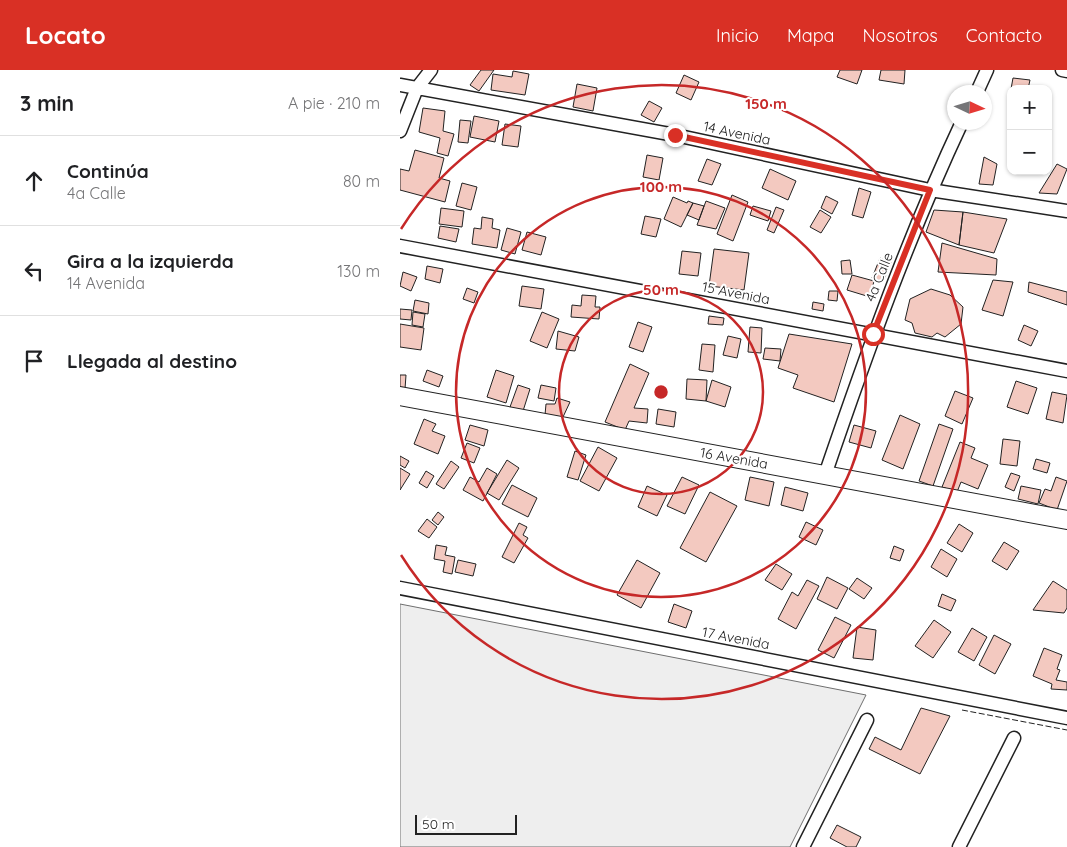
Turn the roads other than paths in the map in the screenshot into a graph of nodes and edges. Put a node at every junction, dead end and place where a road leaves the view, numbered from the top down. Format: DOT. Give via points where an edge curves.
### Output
graph roads {
  1 [pos="431,70"];
  2 [pos="987,70"];
  3 [pos="1062,70"];
  4 [pos="1067,71"];
  5 [pos="400,85"];
  6 [pos="980,85"];
  7 [pos="416,88"];
  8 [pos="958,130"];
  9 [pos="400,131"];
  10 [pos="930,190"];
  11 [pos="1067,212"];
  12 [pos="400,246"];
  13 [pos="873,334"];
  14 [pos="1067,371"];
  15 [pos="400,396"];
  16 [pos="825,475"];
  17 [pos="1067,520"];
  18 [pos="400,588"];
  19 [pos="1067,718"];
  20 [pos="867,720"];
  21 [pos="1014,738"];
  22 [pos="803,847"];
  23 [pos="959,847"];
  1 -- 7 [label="street"];
  2 -- 6 [label="street"];
  3 -- 4 [label="street"];
  5 -- 7 [label="street, 14 Avenida"];
  7 -- 9 [label="street"];
  7 -- 10 [label="street, 14 Avenida" via="675,135"];
  8 -- 10 [label="street, 4a Calle"];
  10 -- 11 [label="street, 14 Avenida"];
  10 -- 13 [label="street, 4a Calle"];
  12 -- 13 [label="street, 15 Avenida"];
  13 -- 14 [label="street, 15 Avenida"];
  13 -- 16 [label="street, 4a Calle"];
  15 -- 16 [label="main road, 16 Avenida"];
  16 -- 17 [label="main road, 16 Avenida"];
  18 -- 19 [label="street, 17 Avenida"];
  20 -- 22 [label="street"];
  21 -- 23 [label="street"];
}
